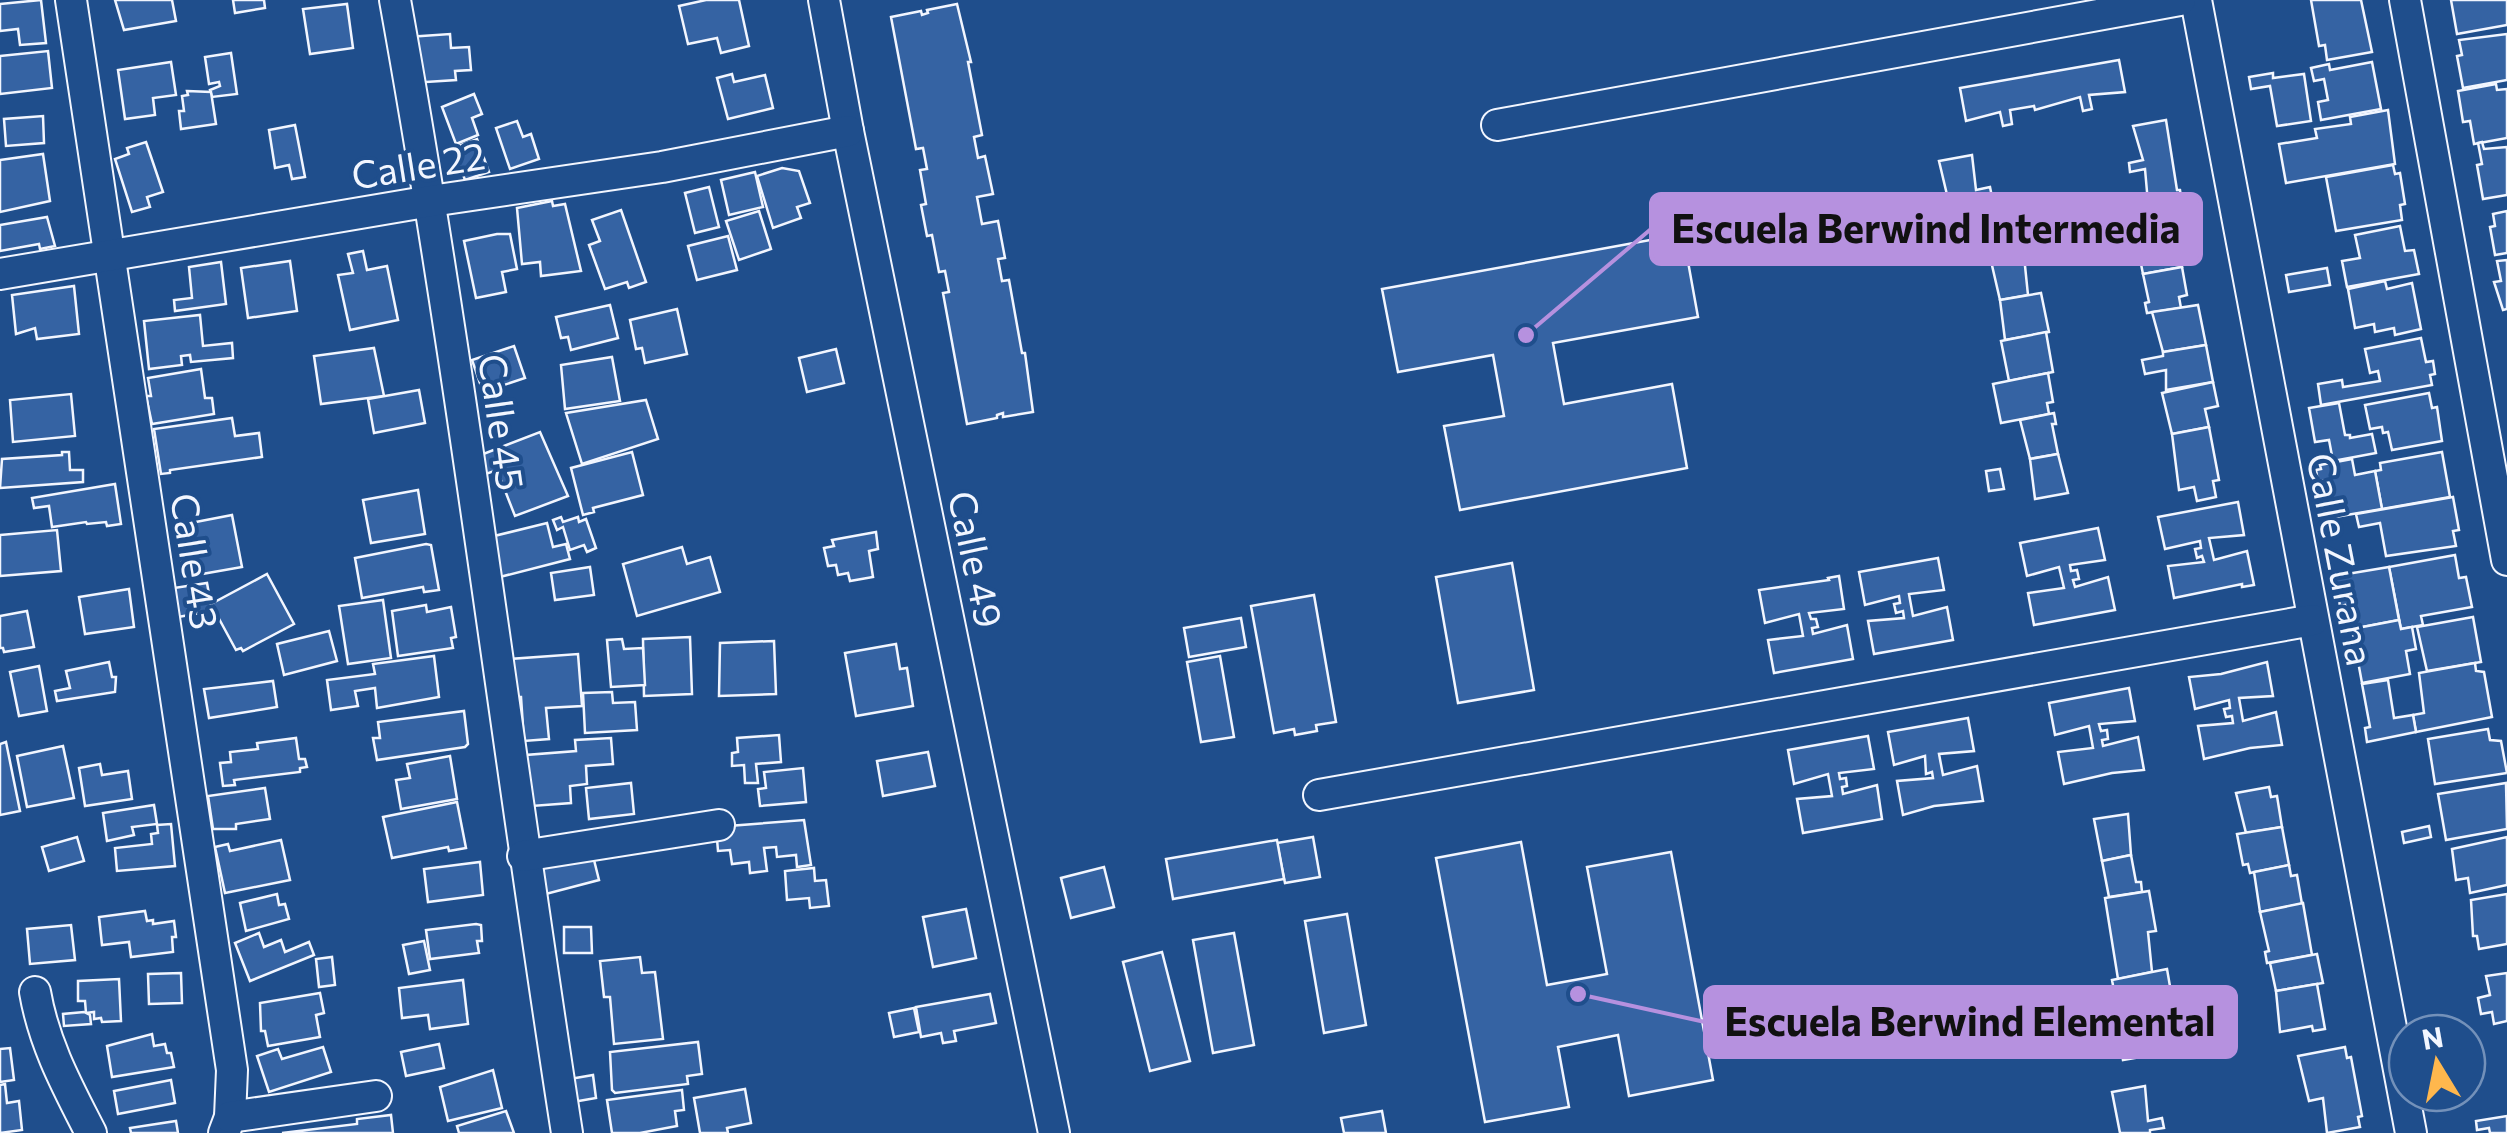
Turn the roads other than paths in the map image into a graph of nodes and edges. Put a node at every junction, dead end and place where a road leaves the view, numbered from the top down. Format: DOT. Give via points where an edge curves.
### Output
graph roads {
  1 [pos="71,0"];
  2 [pos="395,0"];
  3 [pos="824,0"];
  4 [pos="2180,0"];
  5 [pos="2196,0"];
  6 [pos="2406,0"];
  7 [pos="1497,124"];
  8 [pos="848,131"];
  9 [pos="431,201"];
  10 [pos="110,256"];
  11 [pos="0,274"];
  12 [pos="2507,560"];
  13 [pos="2313,620"];
  14 [pos="1319,795"];
  15 [pos="720,826"];
  16 [pos="524,856"];
  17 [pos="34,992"];
  18 [pos="376,1096"];
  19 [pos="227,1125"];
  20 [pos="91,1133"];
  21 [pos="567,1133"];
  22 [pos="1054,1133"];
  23 [pos="2411,1133"];
  1 -- 10 [label="street, Calle 43"];
  2 -- 9 [label="street, Calle 45"];
  3 -- 8 [label="street, Calle 49"];
  4 -- 7 [label="street"];
  5 -- 13 [label="street, Calle Zurana"];
  6 -- 12 [label="street"];
  8 -- 9 [label="street, Calle 22"];
  8 -- 22 [label="street, Calle 49"];
  9 -- 10 [label="street, Calle 22"];
  9 -- 16 [label="street, Calle 45"];
  10 -- 11 [label="street, Calle 22"];
  10 -- 19 [label="street, Calle 43" via="232,1070"];
  13 -- 14 [label="street"];
  13 -- 23 [label="street, Calle Zurana"];
  15 -- 16 [label="street"];
  16 -- 21 [label="street, Calle 45"];
  17 -- 20 [label="street" via="52,1057"];
  18 -- 19 [label="street"];
}
